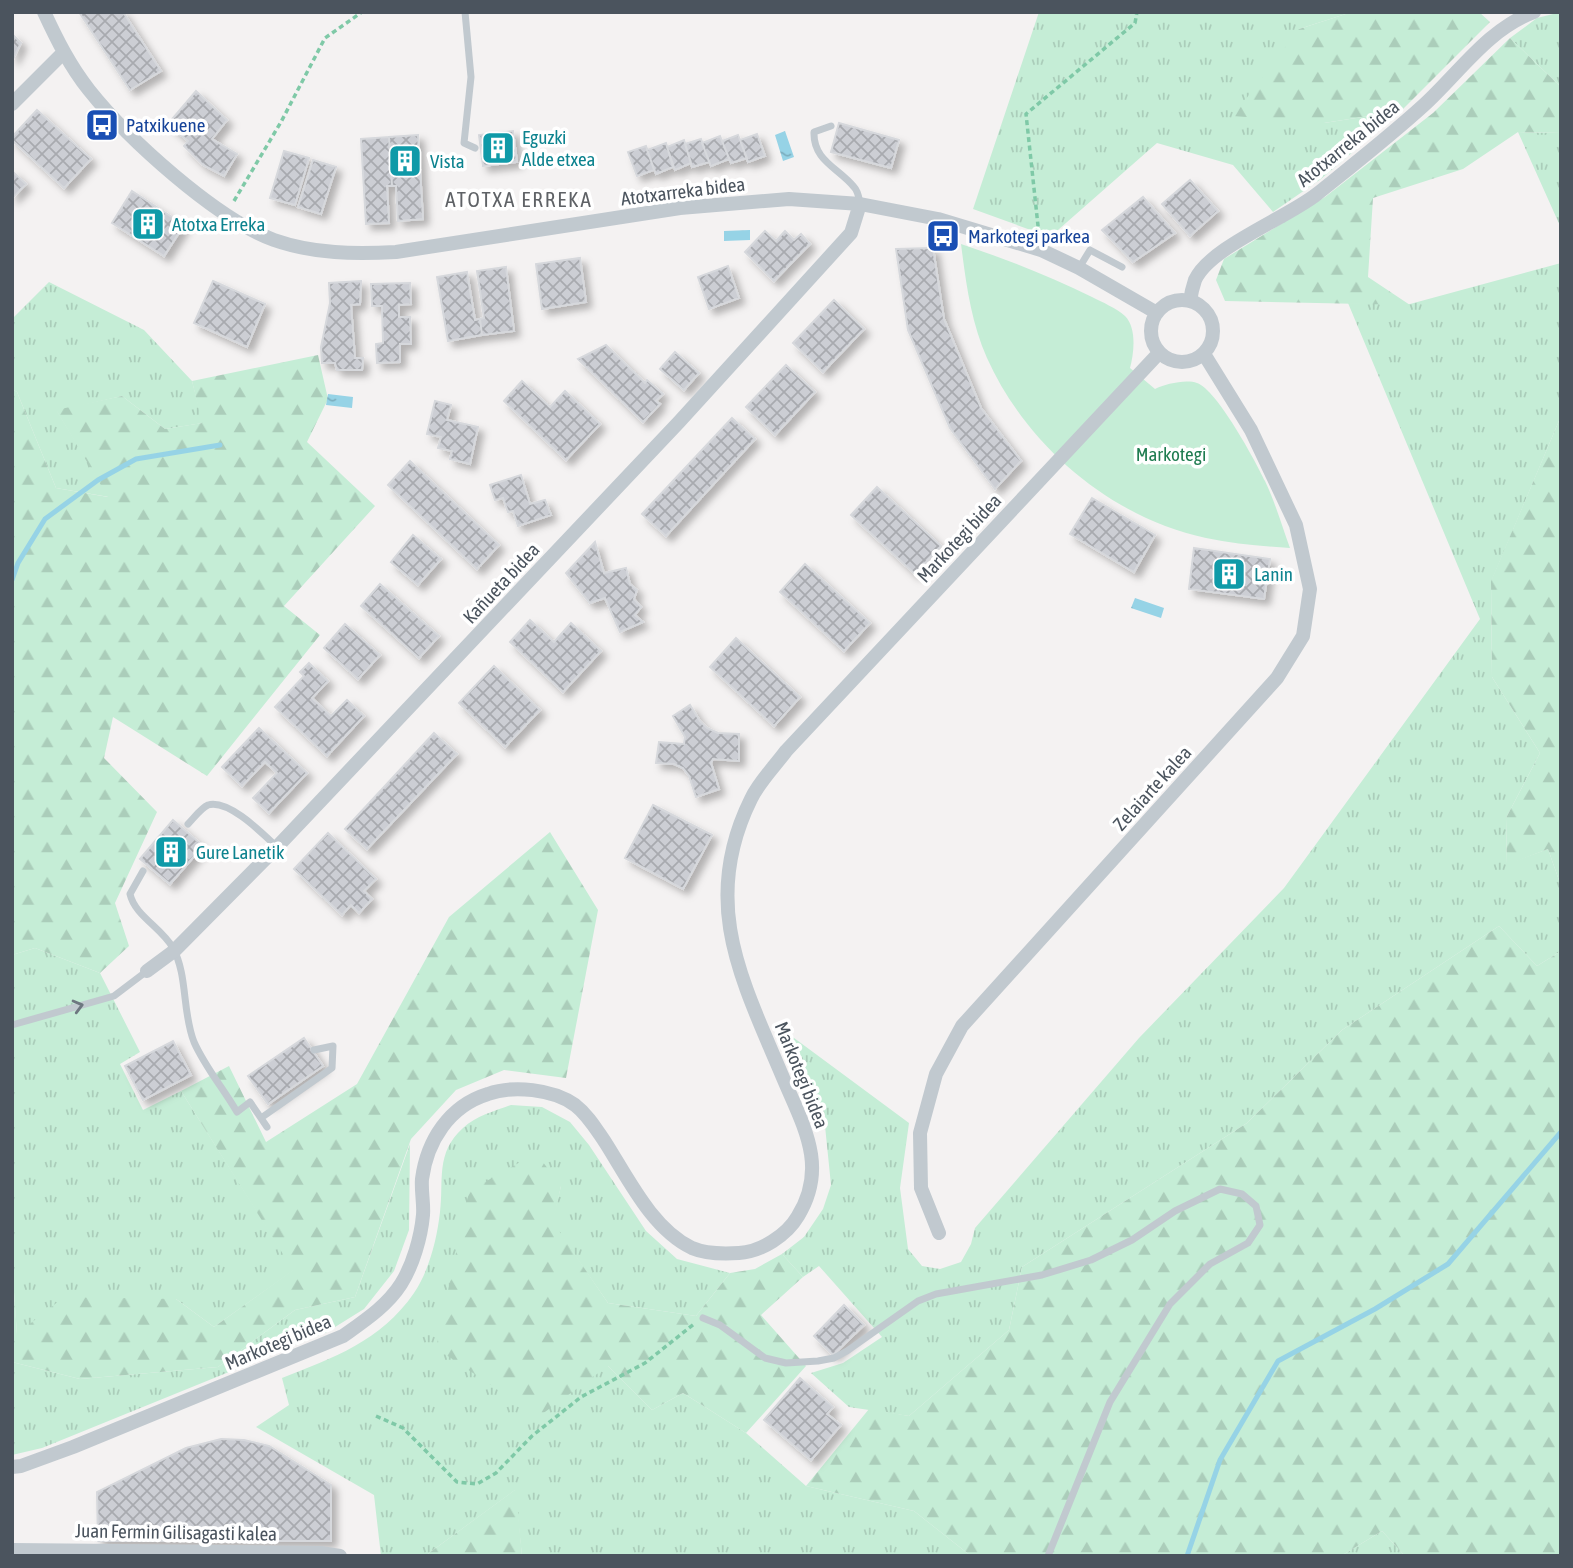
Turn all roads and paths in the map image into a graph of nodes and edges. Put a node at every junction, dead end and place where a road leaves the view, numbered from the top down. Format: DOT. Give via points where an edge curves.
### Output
graph roads {
  1 [pos="44,12"];
  2 [pos="362,12"];
  3 [pos="465,12"];
  4 [pos="1137,12"];
  5 [pos="1534,12"];
  6 [pos="1514,16"];
  7 [pos="63,53"];
  8 [pos="12,104"];
  9 [pos="831,126"];
  10 [pos="474,148"];
  11 [pos="860,204"];
  12 [pos="226,215"];
  13 [pos="1041,250"];
  14 [pos="1122,267"];
  15 [pos="1079,268"];
  16 [pos="1190,301"];
  17 [pos="1157,313"];
  18 [pos="1159,353"];
  19 [pos="1204,355"];
  20 [pos="188,824"];
  21 [pos="277,847"];
  22 [pos="143,872"];
  23 [pos="174,951"];
  24 [pos="147,971"];
  25 [pos="12,1026"];
  26 [pos="314,1050"];
  27 [pos="261,1118"];
  28 [pos="267,1128"];
  29 [pos="939,1233"];
  30 [pos="703,1318"];
  31 [pos="376,1416"];
  32 [pos="12,1467"];
  33 [pos="12,1550"];
  34 [pos="340,1556"];
  35 [pos="1048,1556"];
  1 -- 7 [label="street, Atotxarreka bidea"];
  2 -- 12 [label="path" via="324,38"];
  3 -- 10 [label="lane" via="471,77 464,143"];
  4 -- 13 [label="path" via="1135,23 1026,114"];
  5 -- 6 [label="street, Atotxarreka bidea"];
  6 -- 16 [label="street, Atotxarreka bidea" via="1398,129 1310,200 1218,255 1196,278"];
  7 -- 8 [label="street"];
  7 -- 12 [label="street, Atotxarreka bidea" via="124,129"];
  9 -- 11 [label="lane" via="814,132 814,144 827,163 856,188"];
  11 -- 12 [label="street, Atotxarreka bidea" via="789,199 680,208 358,254 316,251 273,240"];
  11 -- 13 [label="street, Atotxarreka bidea" via="938,219"];
  11 -- 21 [label="street, Kañueta bidea" via="850,233 688,412"];
  13 -- 15 [label="street, Atotxarreka bidea"];
  14 -- 15 [label="lane" via="1090,250"];
  15 -- 17 [label="street, Atotxarreka bidea"];
  16 -- 17 [label="street" via="1171,302"];
  16 -- 19 [label="street" via="1206,311 1214,328"];
  17 -- 18 [label="street" via="1151,333"];
  18 -- 19 [label="street" via="1176,362"];
  18 -- 32 [label="street, Markotegi bidea" via="786,751 752,796 734,839 726,888 732,948 809,1137 813,1165 810,1194 796,1219 776,1240 746,1252 718,1254 693,1248 669,1233 592,1122 573,1104 547,1093 516,1089 487,1094 460,1109 439,1129 426,1156 423,1215 415,1253 401,1284 376,1312 343,1336 73,1447"];
  19 -- 29 [label="street, Zelaiarte kalea" via="1251,430 1296,525 1310,589 1303,636 1277,678 962,1026 936,1074 920,1133 921,1188"];
  20 -- 21 [label="lane" via="206,806 217,804 230,808"];
  21 -- 23 [label="street, Kañueta bidea"];
  22 -- 23 [label="lane" via="130,894 133,906"];
  23 -- 24 [label="street, Kañueta bidea"];
  23 -- 27 [label="lane" via="194,1042 237,1112 250,1102"];
  25 -- 24 [label="lane, one-way" via="114,996"];
  26 -- 27 [label="lane" via="333,1046 332,1068"];
  27 -- 28 [label="lane"];
  30 -- 31 [label="path" via="645,1363 581,1397 532,1436 496,1473 477,1484 457,1482 404,1429"];
  30 -- 35 [label="lane" via="765,1358 786,1363 834,1358 918,1301 1091,1260 1220,1189 1242,1194 1256,1206 1260,1225 1248,1243 1210,1264 1170,1304 1110,1402"];
  33 -- 34 [label="street, Juan Fermin Gilisagasti kalea"];
}
